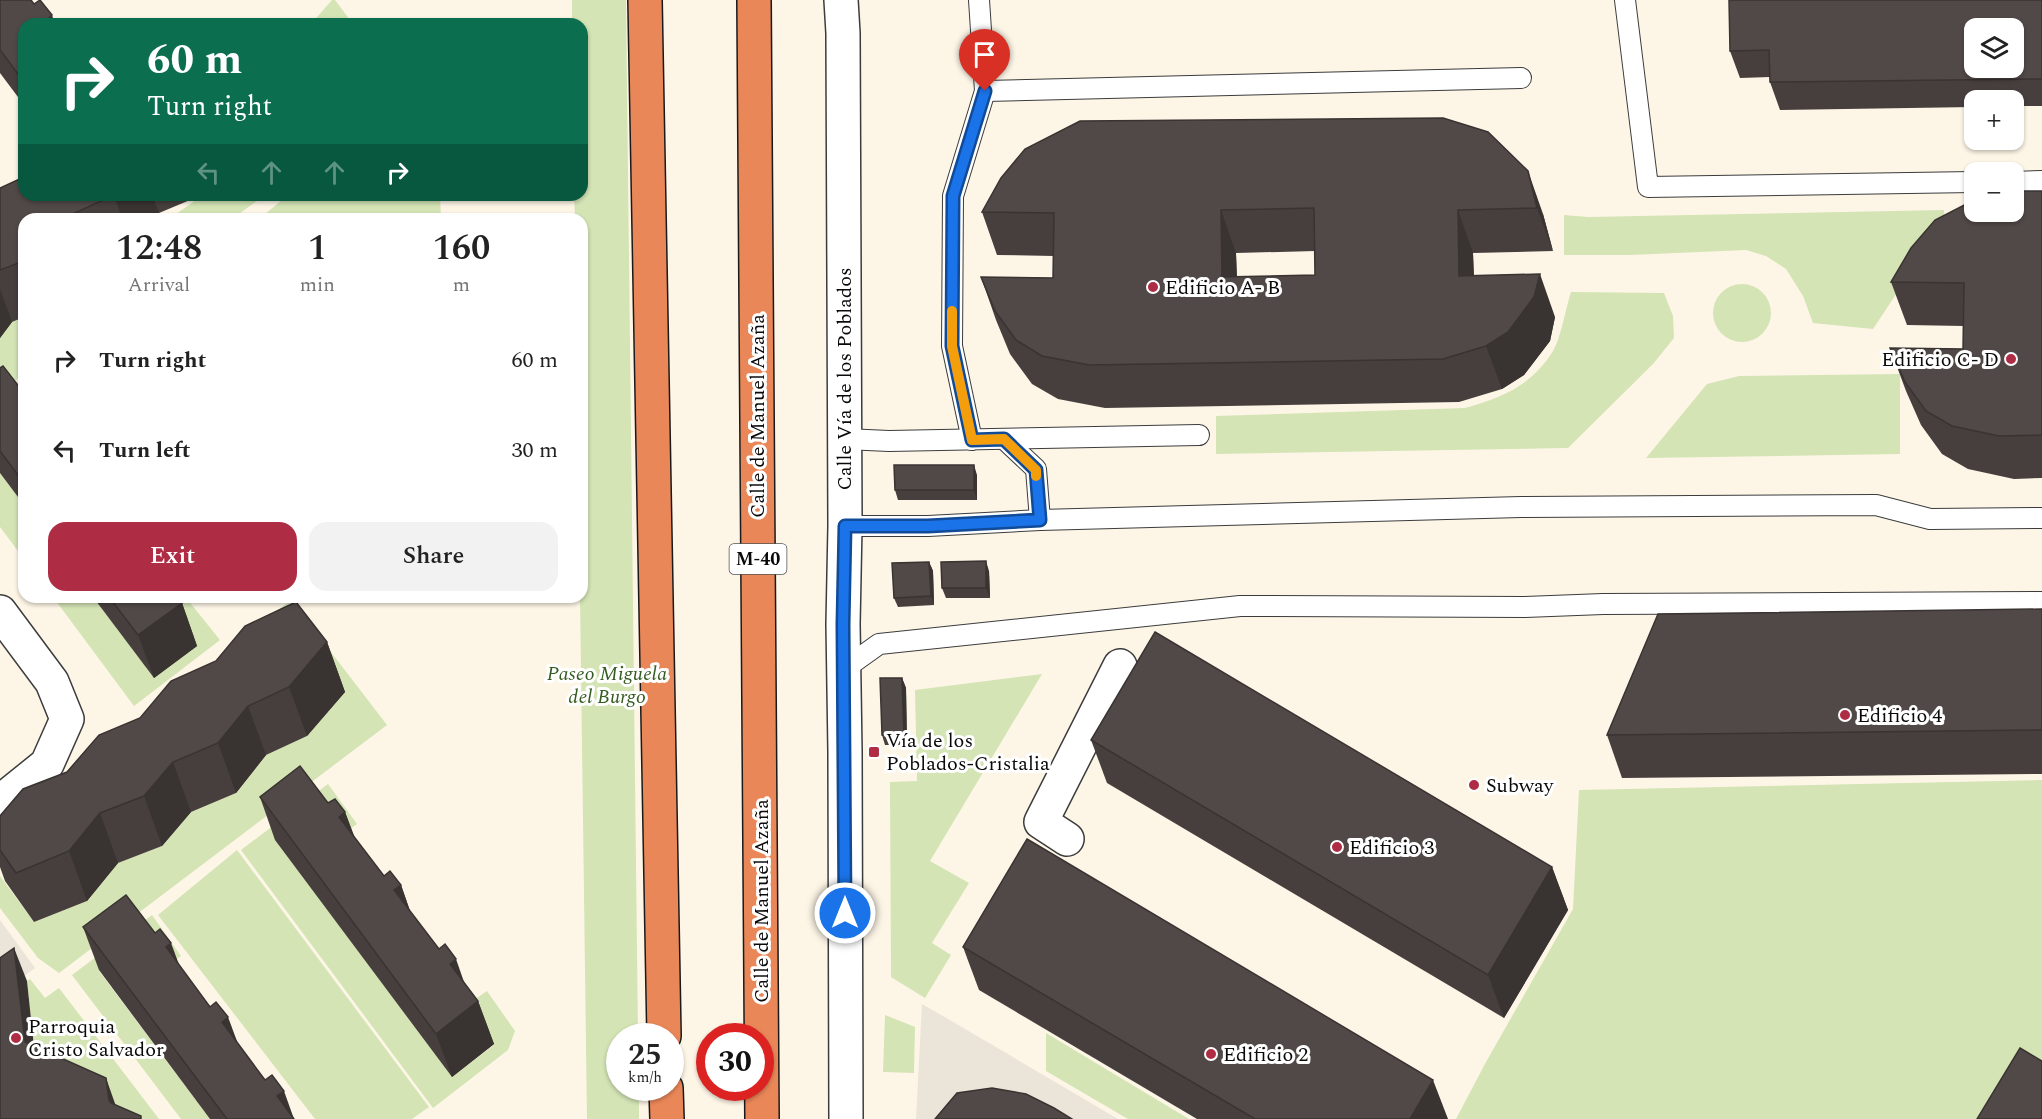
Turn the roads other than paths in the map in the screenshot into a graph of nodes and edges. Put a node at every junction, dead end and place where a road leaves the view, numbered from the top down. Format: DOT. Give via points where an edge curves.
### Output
graph roads {
  1 [pos="645,0"];
  2 [pos="754,0"];
  3 [pos="842,0"];
  4 [pos="979,0"];
  5 [pos="1625,0"];
  6 [pos="1521,78"];
  7 [pos="985,91"];
  8 [pos="2042,181"];
  9 [pos="1964,182"];
  10 [pos="2024,182"];
  11 [pos="1199,435"];
  12 [pos="1004,439"];
  13 [pos="845,440"];
  14 [pos="972,440"];
  15 [pos="2042,518"];
  16 [pos="1040,520"];
  17 [pos="845,526"];
  18 [pos="2042,602"];
  19 [pos="0,612"];
  20 [pos="843,624"];
  21 [pos="879,644"];
  22 [pos="1120,666"];
  23 [pos="844,669"];
  24 [pos="0,802"];
  25 [pos="1067,839"];
  26 [pos="664,1023"];
  27 [pos="666,1101"];
  28 [pos="667,1119"];
  29 [pos="762,1119"];
  30 [pos="846,1119"];
  1 -- 26 [label="highway"];
  2 -- 29 [label="highway, Calle de Manuel Azaña / M-40"];
  3 -- 13 [label="street, Calle Vía de los Poblados"];
  4 -- 7 [label="lane"];
  5 -- 9 [label="lane" via="1648,187"];
  6 -- 7 [label="lane"];
  7 -- 14 [label="lane" via="953,196 952,346"];
  8 -- 10 [label="lane"];
  11 -- 12 [label="lane"];
  12 -- 14 [label="lane"];
  12 -- 16 [label="lane" via="1036,470"];
  13 -- 14 [label="lane"];
  13 -- 17 [label="street, Calle Vía de los Poblados"];
  15 -- 16 [label="lane" via="1930,519 1876,505 1521,507"];
  16 -- 17 [label="lane"];
  17 -- 20 [label="street, Calle Vía de los Poblados"];
  18 -- 21 [label="lane" via="1240,606"];
  19 -- 24 [label="street" via="52,682 66,719 47,764"];
  20 -- 21 [label="lane"];
  20 -- 23 [label="street, Calle Vía de los Poblados"];
  21 -- 23 [label="lane"];
  22 -- 25 [label="street" via="1041,822"];
  23 -- 30 [label="street, Calle Vía de los Poblados"];
  27 -- 28 [label="highway"];
}
